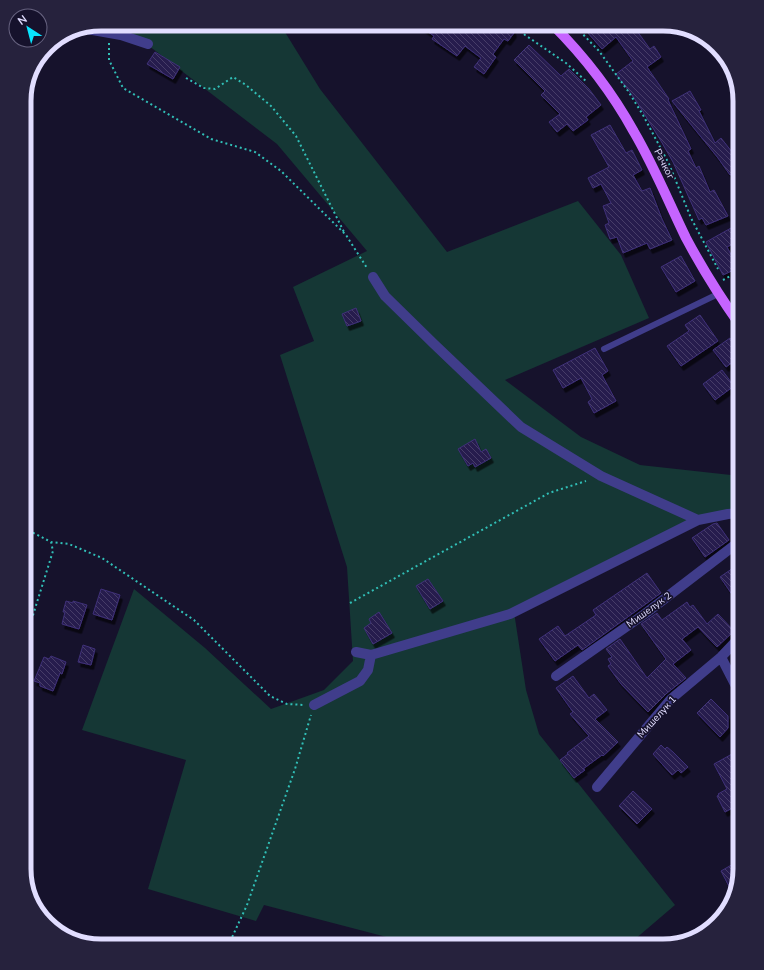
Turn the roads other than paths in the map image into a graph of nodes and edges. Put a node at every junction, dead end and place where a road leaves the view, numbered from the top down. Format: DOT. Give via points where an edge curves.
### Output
graph roads {
  1 [pos="98,31"];
  2 [pos="558,31"];
  3 [pos="148,44"];
  4 [pos="373,277"];
  5 [pos="716,289"];
  6 [pos="733,322"];
  7 [pos="604,349"];
  8 [pos="733,514"];
  9 [pos="698,520"];
  10 [pos="733,546"];
  11 [pos="733,645"];
  12 [pos="356,652"];
  13 [pos="371,655"];
  14 [pos="722,657"];
  15 [pos="556,676"];
  16 [pos="733,680"];
  17 [pos="314,705"];
  18 [pos="597,787"];
  1 -- 3 [label="street"];
  2 -- 5 [label="main road, Рачког" via="584,59 619,105 686,237"];
  4 -- 9 [label="street" via="385,296 520,427 601,476"];
  5 -- 6 [label="main road, Рачког"];
  5 -- 7 [label="lane"];
  8 -- 9 [label="street"];
  9 -- 13 [label="street" via="510,614"];
  10 -- 15 [label="street, Мишелук 2" via="652,609"];
  11 -- 14 [label="street, Мишелук 1"];
  12 -- 13 [label="street"];
  13 -- 17 [label="street" via="368,670 360,681"];
  14 -- 16 [label="street"];
  14 -- 18 [label="street, Мишелук 1" via="671,699"];
}
